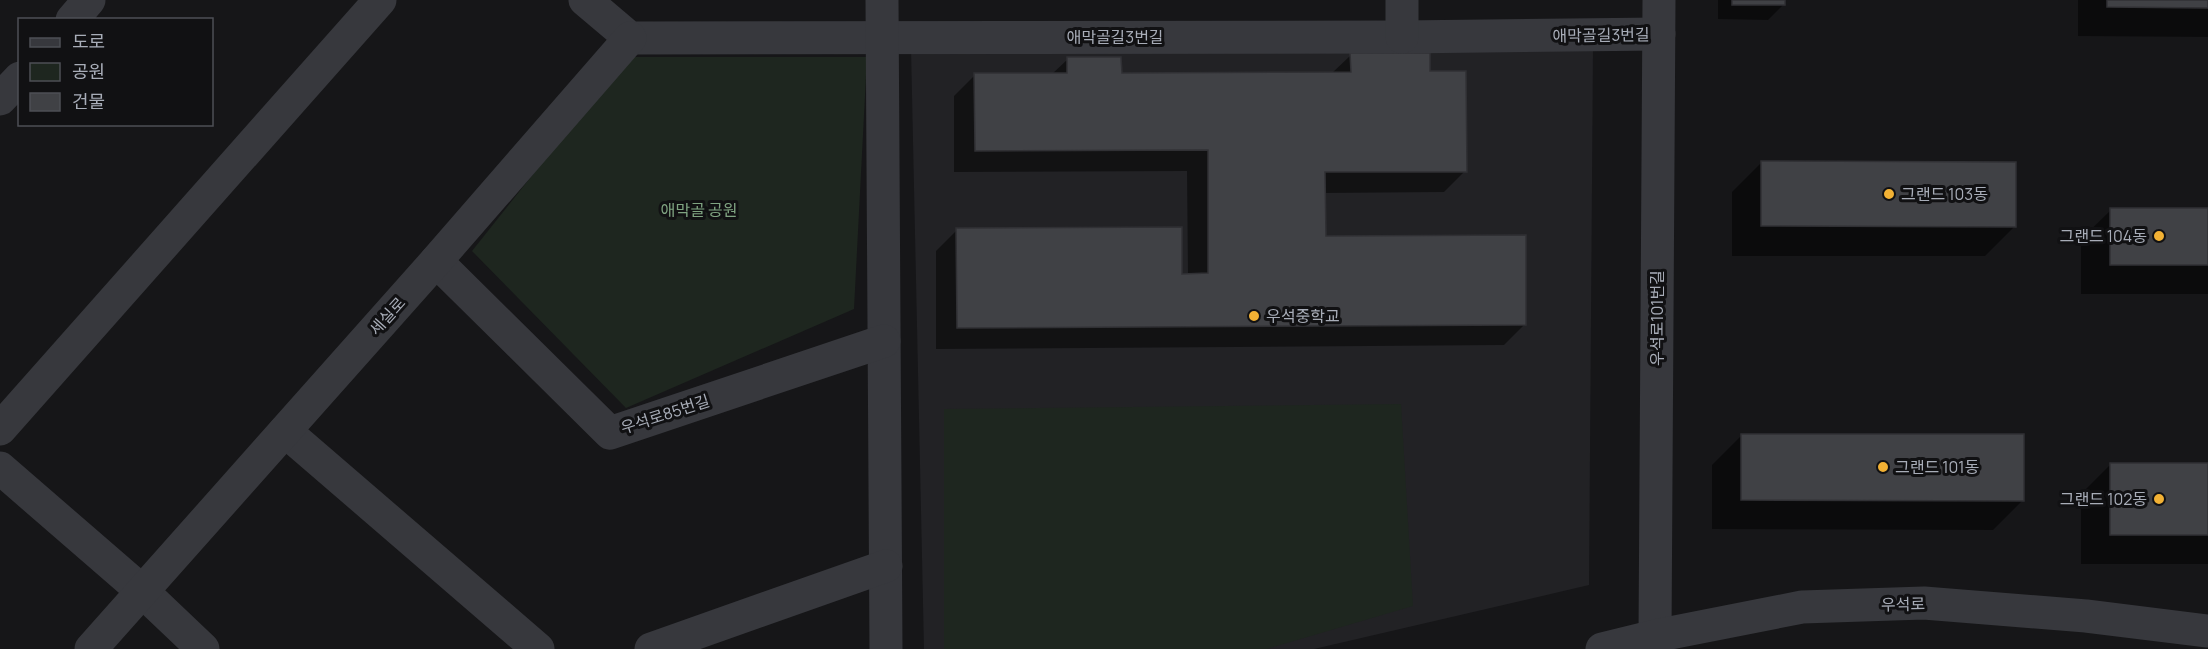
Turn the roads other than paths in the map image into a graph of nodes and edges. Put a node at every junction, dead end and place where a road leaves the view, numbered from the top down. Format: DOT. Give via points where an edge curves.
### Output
graph roads {
  1 [pos="89,0"];
  2 [pos="380,0"];
  3 [pos="585,0"];
  4 [pos="882,0"];
  5 [pos="1401,0"];
  6 [pos="1659,0"];
  7 [pos="74,18"];
  8 [pos="1659,34"];
  9 [pos="882,37"];
  10 [pos="1402,37"];
  11 [pos="630,38"];
  12 [pos="18,80"];
  13 [pos="0,99"];
  14 [pos="436,261"];
  15 [pos="885,341"];
  16 [pos="0,429"];
  17 [pos="285,431"];
  18 [pos="0,468"];
  19 [pos="886,566"];
  20 [pos="142,591"];
  21 [pos="2208,631"];
  22 [pos="1655,636"];
  23 [pos="91,649"];
  24 [pos="203,649"];
  25 [pos="538,649"];
  26 [pos="651,649"];
  27 [pos="886,649"];
  28 [pos="1602,649"];
  1 -- 7 [label="street"];
  2 -- 16 [label="street"];
  3 -- 11 [label="street"];
  4 -- 9 [label="street"];
  5 -- 10 [label="street"];
  6 -- 8 [label="street, 우석로101번길"];
  8 -- 10 [label="street, 애막골길3번길"];
  8 -- 22 [label="street, 우석로101번길"];
  9 -- 10 [label="street, 애막골길3번길"];
  9 -- 11 [label="street, 애막골길3번길"];
  9 -- 15 [label="street"];
  11 -- 14 [label="street, 세실로"];
  12 -- 13 [label="street"];
  14 -- 15 [label="street, 우석로85번길" via="610,433"];
  14 -- 17 [label="street, 세실로"];
  15 -- 19 [label="street"];
  17 -- 20 [label="street, 세실로"];
  17 -- 25 [label="street"];
  18 -- 20 [label="street"];
  19 -- 26 [label="street"];
  19 -- 27 [label="street"];
  20 -- 23 [label="street, 세실로"];
  20 -- 24 [label="street"];
  21 -- 22 [label="street, 우석로" via="1924,603 1802,607"];
  22 -- 28 [label="street, 우석로"];
}
